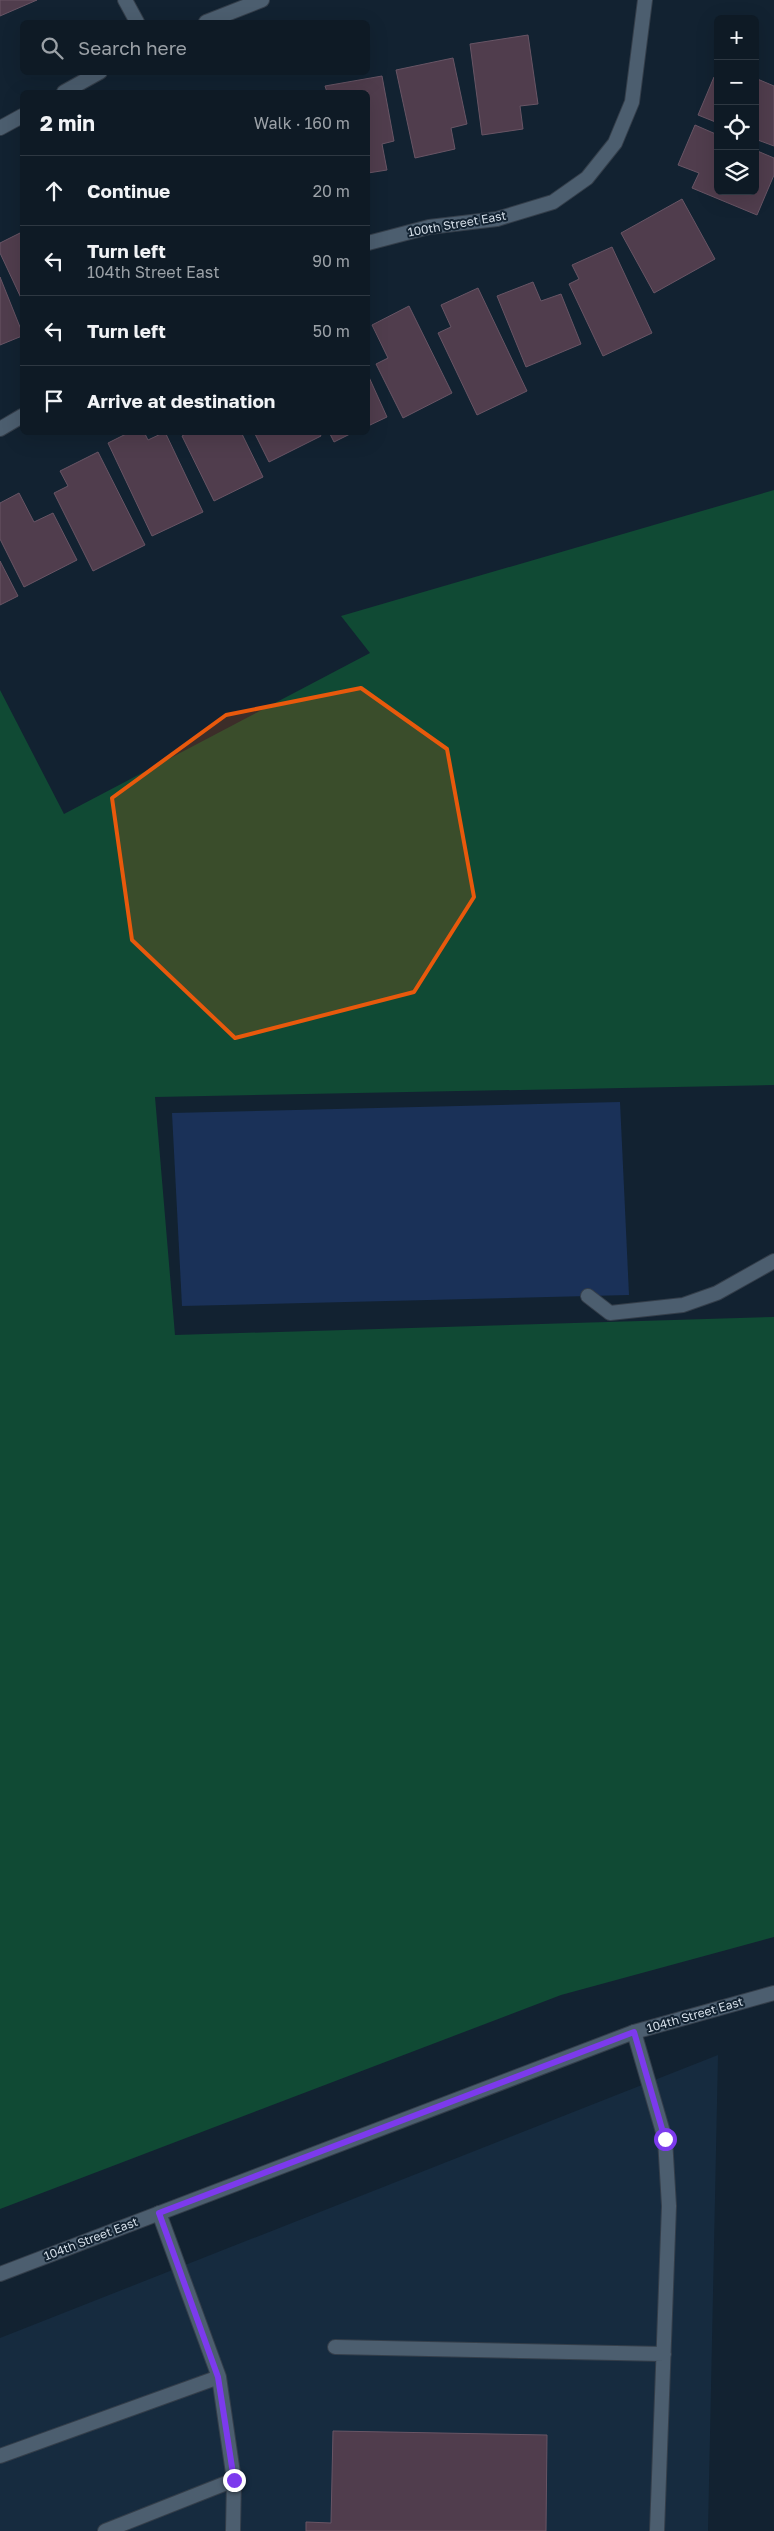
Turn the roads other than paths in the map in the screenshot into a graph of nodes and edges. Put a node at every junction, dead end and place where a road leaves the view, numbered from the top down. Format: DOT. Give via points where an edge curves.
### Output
graph roads {
  1 [pos="125,0"];
  2 [pos="262,0"];
  3 [pos="645,0"];
  4 [pos="135,20"];
  5 [pos="211,20"];
  6 [pos="95,75"];
  7 [pos="68,90"];
  8 [pos="20,117"];
  9 [pos="0,128"];
  10 [pos="370,242"];
  11 [pos="20,417"];
  12 [pos="0,429"];
  13 [pos="774,1261"];
  14 [pos="588,1296"];
  15 [pos="774,1993"];
  16 [pos="634,2032"];
  17 [pos="159,2213"];
  18 [pos="0,2274"];
  19 [pos="335,2347"];
  20 [pos="664,2354"];
  21 [pos="218,2377"];
  22 [pos="0,2456"];
  23 [pos="234,2480"];
  24 [pos="105,2531"];
  25 [pos="233,2531"];
  26 [pos="656,2531"];
  1 -- 4 [label="street"];
  2 -- 5 [label="street"];
  3 -- 10 [label="street, 100th Street East" via="632,102 615,143 587,178 552,202 497,219 429,227"];
  6 -- 7 [label="street"];
  8 -- 9 [label="street"];
  11 -- 12 [label="street"];
  13 -- 14 [label="street" via="717,1293 682,1305 610,1313"];
  15 -- 16 [label="street, 104th Street East"];
  16 -- 17 [label="street, 104th Street East"];
  16 -- 20 [label="street" via="665,2139 669,2206"];
  17 -- 18 [label="street, 104th Street East"];
  17 -- 21 [label="street"];
  19 -- 20 [label="street"];
  20 -- 26 [label="street"];
  21 -- 22 [label="street"];
  21 -- 23 [label="street"];
  23 -- 24 [label="street"];
  23 -- 25 [label="street"];
}
